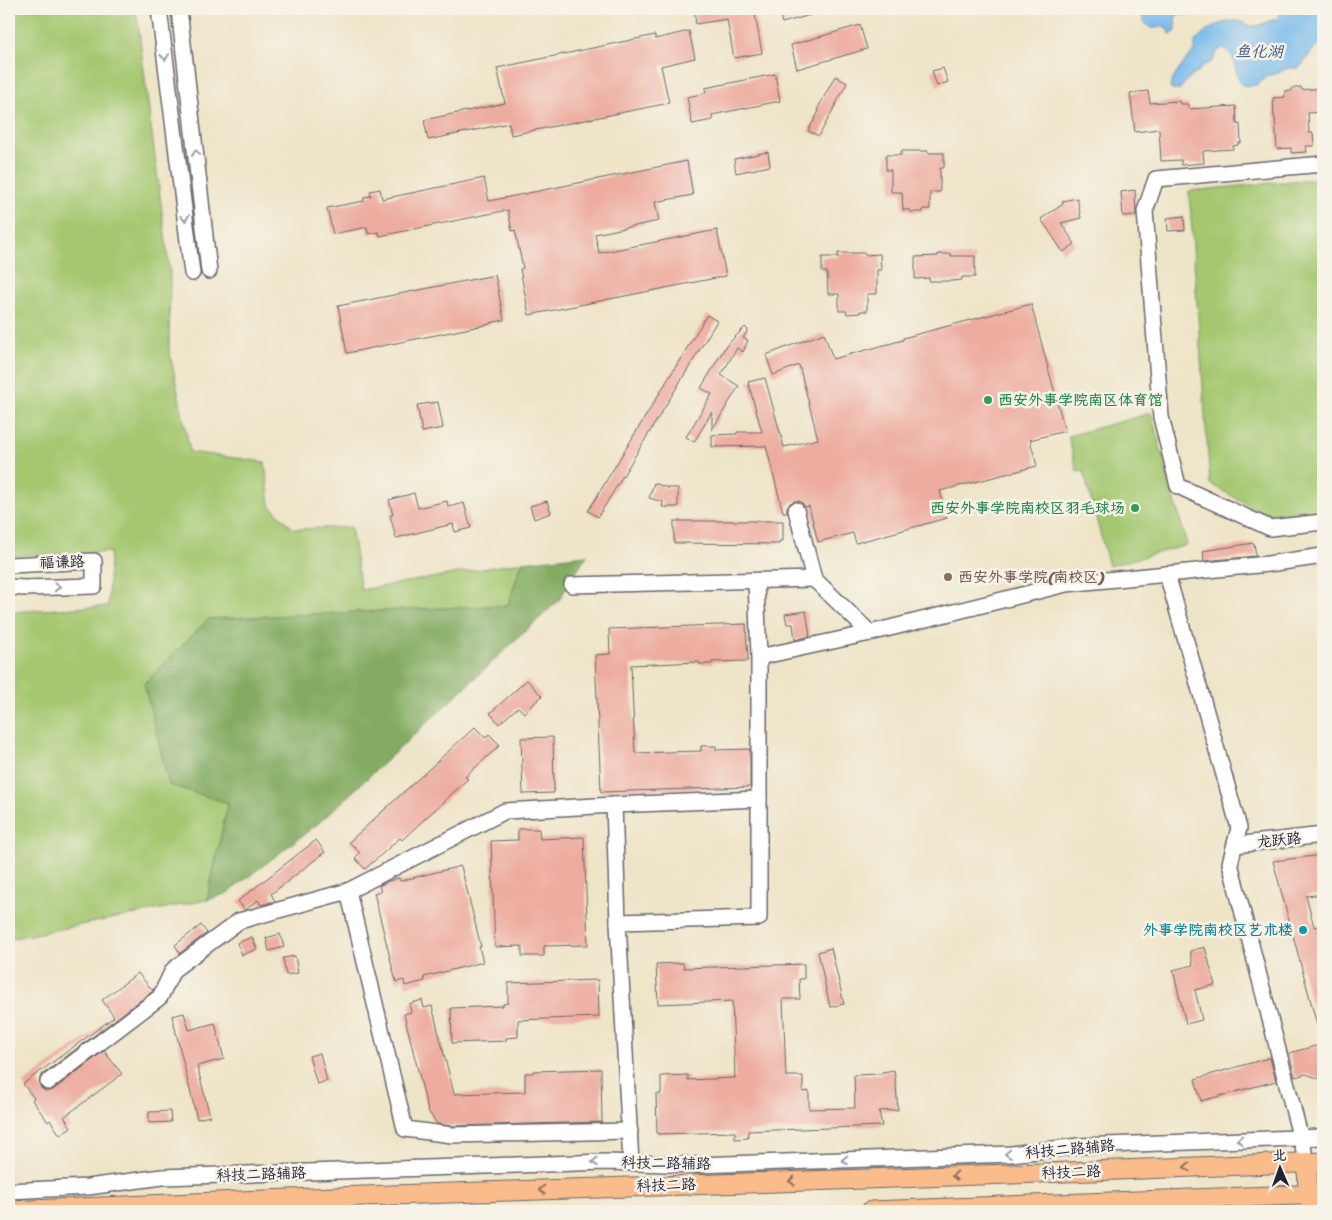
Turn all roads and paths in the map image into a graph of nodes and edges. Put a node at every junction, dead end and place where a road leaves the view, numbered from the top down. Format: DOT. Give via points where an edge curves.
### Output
graph roads {
  1 [pos="159,9"];
  2 [pos="180,9"];
  3 [pos="1323,164"];
  4 [pos="209,271"];
  5 [pos="192,273"];
  6 [pos="796,510"];
  7 [pos="1323,522"];
  8 [pos="1323,556"];
  9 [pos="9,565"];
  10 [pos="1167,574"];
  11 [pos="814,579"];
  12 [pos="756,581"];
  13 [pos="572,585"];
  14 [pos="9,587"];
  15 [pos="870,633"];
  16 [pos="759,657"];
  17 [pos="759,799"];
  18 [pos="614,805"];
  19 [pos="1323,835"];
  20 [pos="1235,845"];
  21 [pos="348,891"];
  22 [pos="618,922"];
  23 [pos="48,1082"];
  24 [pos="630,1131"];
  25 [pos="1323,1137"];
  26 [pos="1300,1138"];
  27 [pos="1315,1162"];
  28 [pos="632,1163"];
  29 [pos="1323,1181"];
  30 [pos="9,1190"];
  31 [pos="1315,1200"];
  32 [pos="9,1211"];
  33 [pos="871,1211"];
  1 -- 5 [label="street, one-way"];
  4 -- 2 [label="street, one-way"];
  3 -- 7 [label="street" via="1156,178 1145,211 1161,417 1178,486 1270,528"];
  6 -- 11 [label="street"];
  8 -- 10 [label="street"];
  14 -- 9 [label="street, 福谦路, one-way" via="94,586 94,561"];
  10 -- 15 [label="street" via="1066,584"];
  10 -- 20 [label="street" via="1239,828"];
  11 -- 12 [label="street"];
  11 -- 15 [label="street"];
  12 -- 13 [label="street"];
  12 -- 16 [label="street"];
  15 -- 16 [label="street"];
  16 -- 17 [label="street"];
  17 -- 18 [label="street"];
  17 -- 22 [label="street" via="759,918"];
  18 -- 21 [label="street" via="505,811"];
  18 -- 22 [label="street"];
  19 -- 20 [label="street, 龙跃路"];
  20 -- 26 [label="street" via="1230,863"];
  21 -- 23 [label="street" via="240,921 173,970 160,997"];
  21 -- 24 [label="street" via="405,1129 452,1135"];
  22 -- 24 [label="street"];
  24 -- 28 [label="street"];
  25 -- 26 [label="street, 科技二路辅路"];
  26 -- 27 [label="street"];
  26 -- 28 [label="street, 科技二路辅路, one-way" via="1079,1146 992,1155 696,1165"];
  27 -- 29 [label="main road"];
  27 -- 31 [label="main road"];
  27 -- 32 [label="main road, 科技二路, one-way"];
  28 -- 30 [label="street, 科技二路辅路, one-way" via="162,1177 88,1188"];
  31 -- 33 [label="main road"];
}
